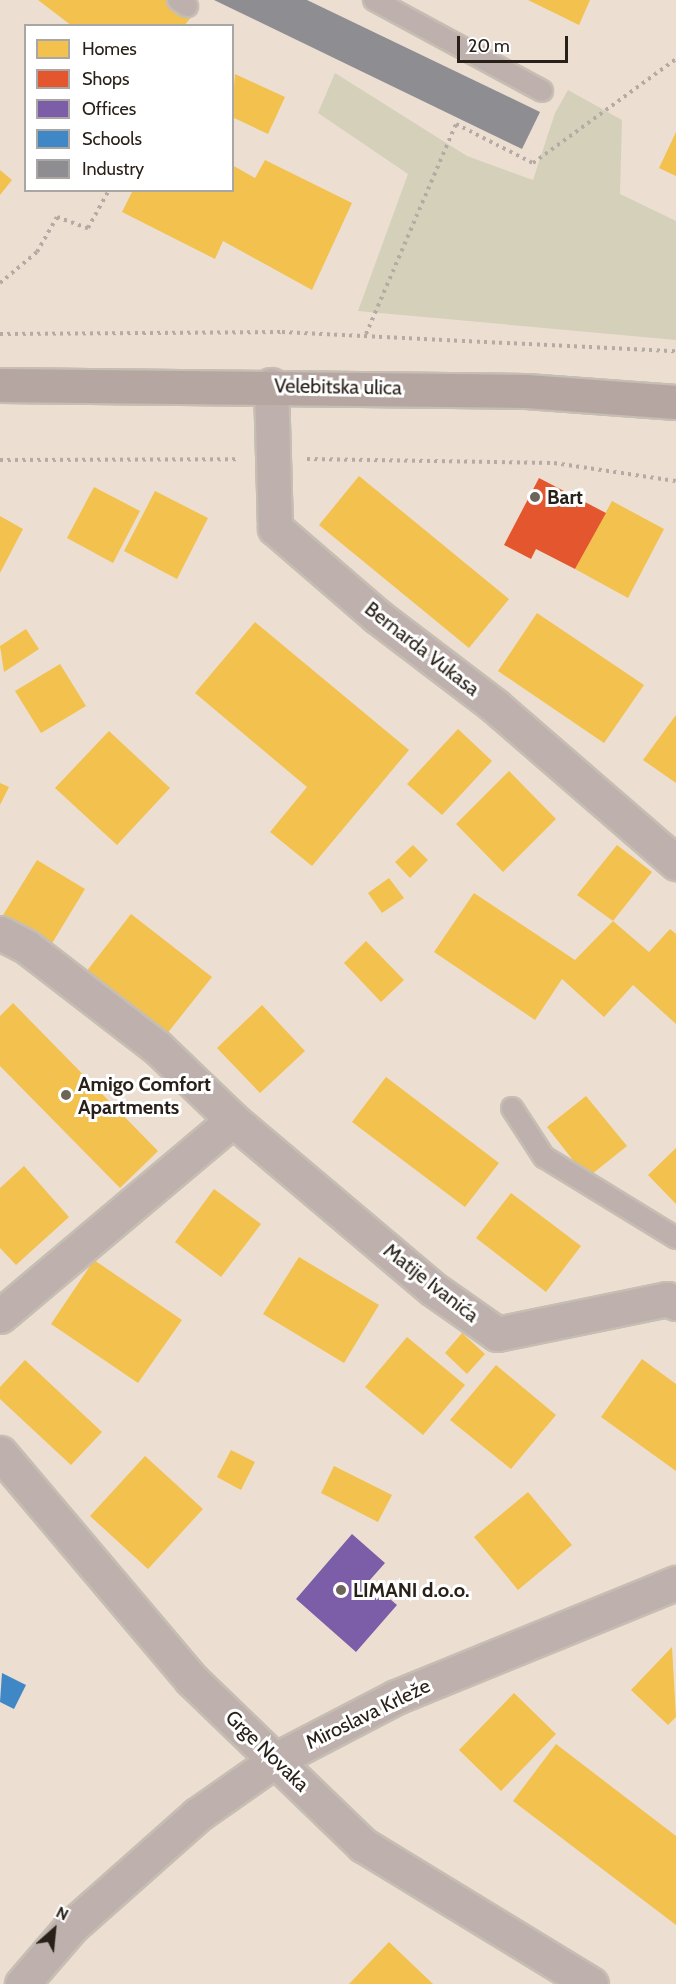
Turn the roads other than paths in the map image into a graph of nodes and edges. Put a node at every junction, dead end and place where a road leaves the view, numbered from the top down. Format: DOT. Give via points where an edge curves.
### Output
graph roads {
  1 [pos="374,0"];
  2 [pos="542,91"];
  3 [pos="0,385"];
  4 [pos="271,385"];
  5 [pos="676,402"];
  6 [pos="676,863"];
  7 [pos="0,933"];
  8 [pos="512,1108"];
  9 [pos="233,1120"];
  10 [pos="676,1238"];
  11 [pos="673,1296"];
  12 [pos="0,1316"];
  13 [pos="0,1453"];
  14 [pos="676,1583"];
  15 [pos="277,1759"];
  16 [pos="588,1983"];
  17 [pos="22,1984"];
  1 -- 2 [label="lane"];
  3 -- 4 [label="street, Velebitska ulica"];
  4 -- 5 [label="street, Velebitska ulica" via="525,391"];
  4 -- 6 [label="street, Bernarda Vukasa" via="275,528 377,616 495,706"];
  7 -- 9 [label="street, Matije Ivanića" via="27,947 157,1047"];
  8 -- 10 [label="lane" via="544,1157"];
  9 -- 11 [label="street, Matije Ivanića" via="433,1289 497,1334"];
  9 -- 12 [label="street"];
  13 -- 15 [label="street, Grge Novaka" via="191,1679"];
  14 -- 15 [label="street, Miroslava Krleže" via="396,1697"];
  15 -- 16 [label="street, Grge Novaka" via="363,1845"];
  15 -- 17 [label="street, Miroslava Krleže" via="197,1815 71,1928"];
}
